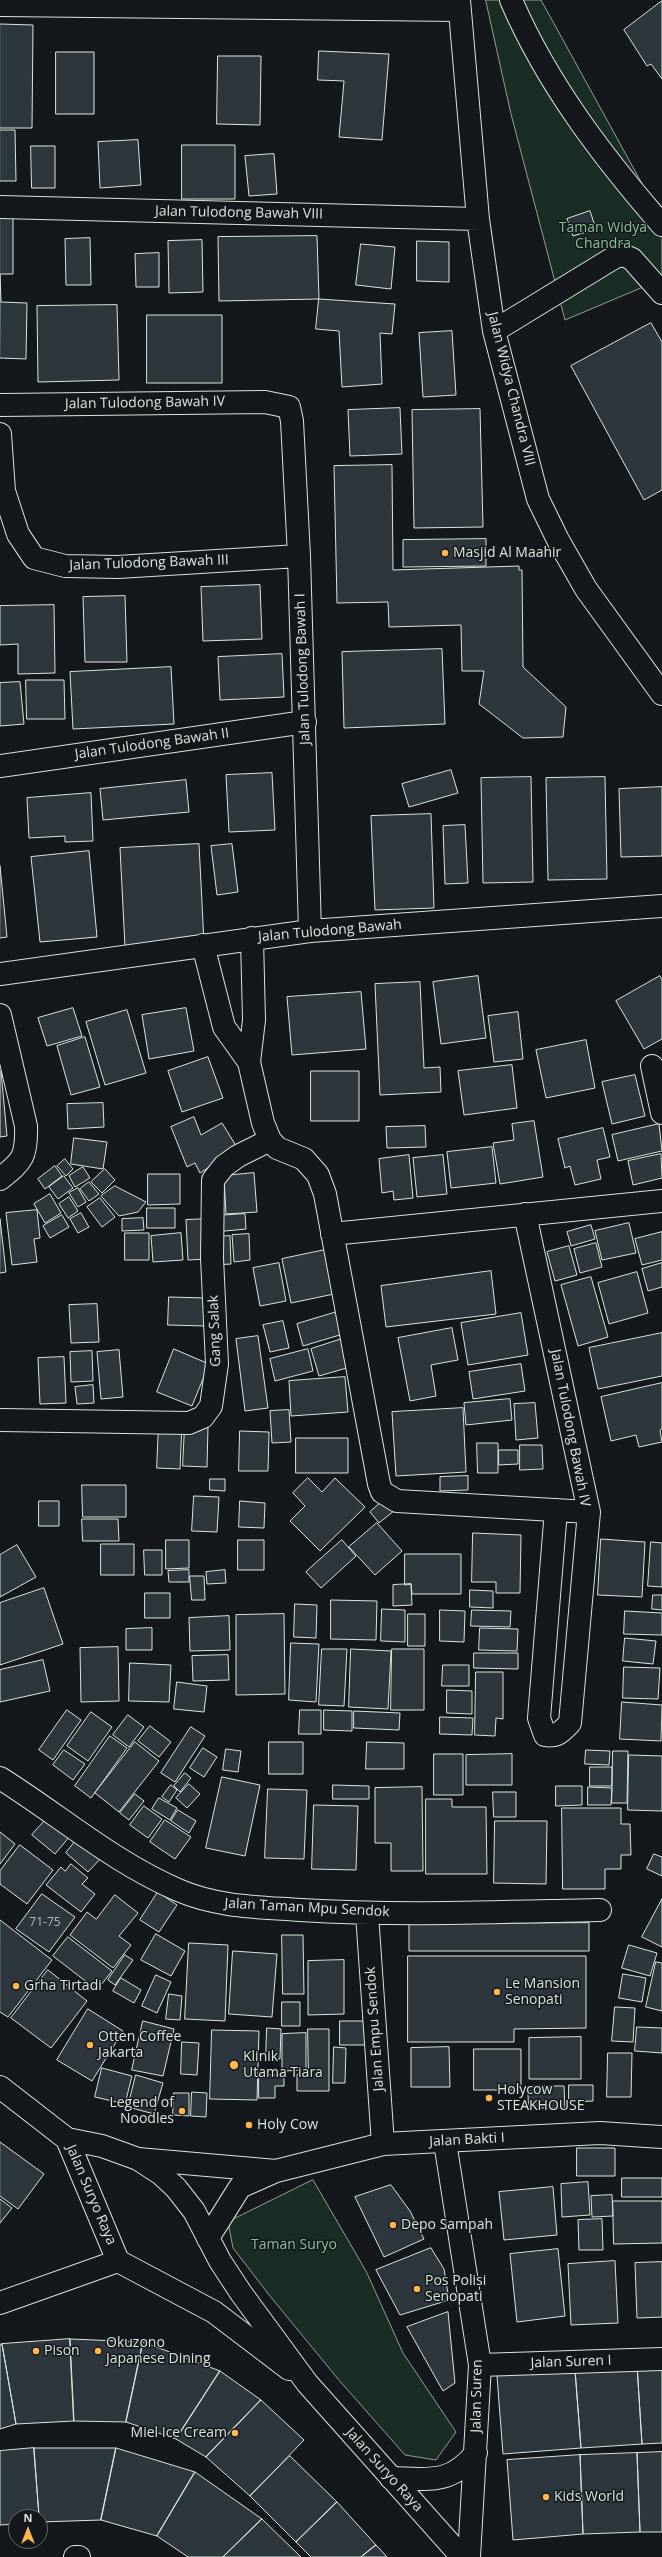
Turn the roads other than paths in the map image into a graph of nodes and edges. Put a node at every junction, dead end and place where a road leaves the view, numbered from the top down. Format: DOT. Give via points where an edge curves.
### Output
graph roads {
  1 [pos="511,0"];
  2 [pos="102,3"];
  3 [pos="0,5"];
  4 [pos="459,5"];
  5 [pos="0,207"];
  6 [pos="478,219"];
  7 [pos="662,225"];
  8 [pos="662,293"];
  9 [pos="491,307"];
  10 [pos="530,311"];
  11 [pos="494,331"];
  12 [pos="0,405"];
  13 [pos="289,407"];
  14 [pos="0,434"];
  15 [pos="299,556"];
  16 [pos="662,694"];
  17 [pos="305,722"];
  18 [pos="0,766"];
  19 [pos="662,906"];
  20 [pos="310,931"];
  21 [pos="252,938"];
  22 [pos="203,945"];
  23 [pos="0,974"];
  24 [pos="0,1014"];
  25 [pos="249,1062"];
  26 [pos="652,1066"];
  27 [pos="662,1113"];
  28 [pos="270,1140"];
  29 [pos="0,1179"];
  30 [pos="662,1201"];
  31 [pos="525,1214"];
  32 [pos="332,1234"];
  33 [pos="0,1420"];
  34 [pos="556,1510"];
  35 [pos="589,1512"];
  36 [pos="0,1778"];
  37 [pos="600,1910"];
  38 [pos="367,1914"];
  39 [pos="0,2087"];
  40 [pos="662,2137"];
  41 [pos="67,2139"];
  42 [pos="445,2142"];
  43 [pos="383,2144"];
  44 [pos="138,2159"];
  45 [pos="276,2171"];
  46 [pos="208,2238"];
  47 [pos="118,2261"];
  48 [pos="0,2303"];
  49 [pos="662,2359"];
  50 [pos="480,2365"];
  51 [pos="307,2383"];
  52 [pos="476,2453"];
  53 [pos="391,2478"];
  54 [pos="75,2557"];
  55 [pos="80,2557"];
  56 [pos="462,2557"];
  57 [pos="469,2557"];
  1 -- 7 [label="street" via="568,105 631,189"];
  2 -- 3 [label="street"];
  2 -- 4 [label="street"];
  4 -- 6 [label="street, Jalan Widya Chandra VIII"];
  5 -- 6 [label="street, Jalan Tulodong Bawah VIII"];
  6 -- 9 [label="street, Jalan Widya Chandra VIII"];
  8 -- 10 [label="street" via="632,260 623,254"];
  9 -- 10 [label="street"];
  9 -- 11 [label="street, Jalan Widya Chandra VIII"];
  10 -- 11 [label="street"];
  11 -- 16 [label="street, Jalan Widya Chandra VIII" via="538,499 586,589"];
  12 -- 13 [label="street, Jalan Tulodong Bawah IV" via="265,402"];
  13 -- 15 [label="street, Jalan Tulodong Bawah I" via="292,421"];
  14 -- 15 [label="street, Jalan Tulodong Bawah III" via="4,491 18,534 34,558 65,566 118,567"];
  15 -- 17 [label="street, Jalan Tulodong Bawah I"];
  17 -- 18 [label="street, Jalan Tulodong Bawah II"];
  17 -- 20 [label="street, Jalan Tulodong Bawah I"];
  19 -- 20 [label="street, Jalan Tulodong Bawah"];
  20 -- 21 [label="street, Jalan Tulodong Bawah"];
  21 -- 22 [label="street, Jalan Tulodong Bawah"];
  21 -- 25 [label="street" via="254,1020"];
  22 -- 23 [label="street, Jalan Tulodong Bawah"];
  22 -- 25 [label="street" via="224,1027"];
  24 -- 29 [label="street" via="26,1126 27,1144 20,1164"];
  25 -- 28 [label="street" via="263,1123"];
  26 -- 27 [label="street"];
  28 -- 32 [label="street, Jalan Tulodong Bawah IV" via="278,1148 304,1159 318,1175 325,1194"];
  28 -- 33 [label="street, Gang Salak" via="238,1156 224,1166 213,1180 212,1258 217,1364 211,1406 203,1417 189,1423"];
  30 -- 31 [label="street"];
  31 -- 32 [label="street"];
  31 -- 35 [label="street, Jalan Tulodong Bawah IV"];
  32 -- 34 [label="street, Jalan Tulodong Bawah IV" via="382,1492 397,1501"];
  34 -- 35 [label="street, Jalan Tulodong Bawah IV"];
  34 -- 35 [label="street" via="539,1718 545,1735 553,1736 570,1723"];
  36 -- 38 [label="street, Jalan Taman Mpu Sendok" via="50,1810 99,1847 178,1890 222,1905"];
  37 -- 38 [label="street, Jalan Taman Mpu Sendok"];
  38 -- 43 [label="street, Jalan Empu Sendok"];
  39 -- 41 [label="street"];
  40 -- 42 [label="street, Jalan Bakti I" via="600,2133"];
  41 -- 44 [label="street, Jalan Suryo Raya" via="102,2146"];
  41 -- 47 [label="street, Jalan Suryo Raya"];
  42 -- 43 [label="street, Jalan Bakti I"];
  42 -- 50 [label="street, Jalan Suren"];
  43 -- 45 [label="street, Jalan Bakti I"];
  44 -- 45 [label="street, Jalan Bakti I"];
  44 -- 46 [label="street, Jalan Suryo Raya" via="161,2174 176,2188 194,2211"];
  45 -- 46 [label="street, Jalan Bakti I" via="240,2188"];
  46 -- 51 [label="street, Jalan Suryo Raya" via="241,2293"];
  47 -- 48 [label="street"];
  47 -- 51 [label="street, Jalan Suryo Raya" via="214,2312"];
  49 -- 50 [label="street, Jalan Suren I"];
  50 -- 52 [label="street, Jalan Suren"];
  51 -- 53 [label="street, Jalan Suryo Raya"];
  52 -- 53 [label="street" via="463,2468 439,2479"];
  52 -- 57 [label="street, Jalan Suren"];
  53 -- 56 [label="street, Jalan Suryo Raya"];
  54 -- 55 [label="street"];
}
